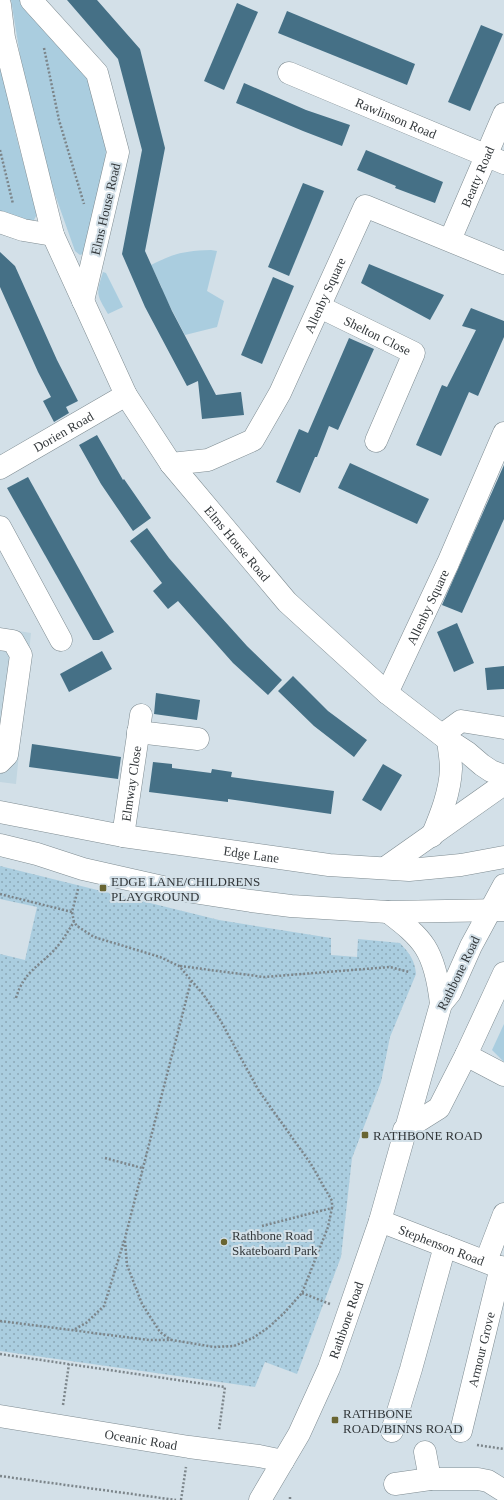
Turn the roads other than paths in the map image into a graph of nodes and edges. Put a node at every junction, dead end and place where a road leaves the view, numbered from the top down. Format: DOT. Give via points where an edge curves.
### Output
graph roads {
  1 [pos="31,0"];
  2 [pos="0,5"];
  3 [pos="2,39"];
  4 [pos="289,73"];
  5 [pos="504,114"];
  6 [pos="495,160"];
  7 [pos="9,225"];
  8 [pos="53,235"];
  9 [pos="450,240"];
  10 [pos="504,263"];
  11 [pos="83,301"];
  12 [pos="320,307"];
  13 [pos="126,395"];
  14 [pos="504,433"];
  15 [pos="376,441"];
  16 [pos="172,464"];
  17 [pos="0,468"];
  18 [pos="0,527"];
  19 [pos="8,555"];
  20 [pos="0,639"];
  21 [pos="61,640"];
  22 [pos="387,693"];
  23 [pos="504,728"];
  24 [pos="445,738"];
  25 [pos="198,739"];
  26 [pos="0,762"];
  27 [pos="504,776"];
  28 [pos="504,784"];
  29 [pos="0,812"];
  30 [pos="123,836"];
  31 [pos="432,836"];
  32 [pos="0,845"];
  33 [pos="504,857"];
  34 [pos="385,868"];
  35 [pos="504,885"];
  36 [pos="497,911"];
  37 [pos="388,912"];
  38 [pos="504,973"];
  39 [pos="441,1004"];
  40 [pos="466,1055"];
  41 [pos="504,1075"];
  42 [pos="404,1130"];
  43 [pos="504,1214"];
  44 [pos="380,1221"];
  45 [pos="445,1246"];
  46 [pos="497,1266"];
  47 [pos="0,1416"];
  48 [pos="392,1431"];
  49 [pos="461,1431"];
  50 [pos="425,1452"];
  51 [pos="283,1462"];
  52 [pos="430,1479"];
  53 [pos="395,1484"];
  54 [pos="504,1491"];
  55 [pos="260,1500"];
  1 -- 11 [label="main road, Elms House Road" via="97,73 118,152"];
  2 -- 3 [label="main road, Elms House Road"];
  3 -- 8 [label="main road, Elms House Road"];
  4 -- 6 [label="main road, Rawlinson Road"];
  5 -- 6 [label="main road, Beatty Road"];
  6 -- 9 [label="main road, Beatty Road"];
  7 -- 8 [label="main road"];
  8 -- 11 [label="main road, Elms House Road"];
  9 -- 10 [label="main road, Allenby Square"];
  9 -- 12 [label="main road, Allenby Square" via="365,206"];
  11 -- 13 [label="main road, Elms House Road"];
  12 -- 15 [label="main road, Shelton Close" via="414,353"];
  12 -- 16 [label="main road, Allenby Square" via="280,393 253,440 208,460"];
  13 -- 16 [label="main road, Elms House Road"];
  13 -- 17 [label="main road, Dorien Road"];
  14 -- 22 [label="main road, Allenby Square" via="448,563"];
  16 -- 22 [label="main road, Elms House Road" via="287,602"];
  18 -- 19 [label="main road"];
  19 -- 21 [label="main road"];
  20 -- 26 [label="main road" via="13,641 21,655 7,755"];
  22 -- 24 [label="main road, Elms House Road"];
  23 -- 24 [label="main road" via="461,721"];
  24 -- 27 [label="main road, Elms House Road" via="482,766"];
  24 -- 31 [label="main road" via="451,769 444,808"];
  25 -- 30 [label="main road, Elmway Close" via="140,723"];
  28 -- 31 [label="main road"];
  29 -- 30 [label="main road, Edge Lane"];
  30 -- 34 [label="main road, Edge Lane" via="329,865"];
  31 -- 34 [label="main road"];
  32 -- 37 [label="main road" via="83,869 167,888 251,901"];
  33 -- 34 [label="main road, Edge Lane" via="461,865 409,870"];
  35 -- 36 [label="main road, Rathbone Road"];
  36 -- 37 [label="main road"];
  36 -- 39 [label="main road, Rathbone Road" via="471,946 450,993"];
  37 -- 39 [label="main road" via="424,946 439,988"];
  38 -- 40 [label="main road"];
  39 -- 42 [label="main road, Rathbone Road"];
  40 -- 41 [label="main road"];
  40 -- 42 [label="main road" via="439,1108"];
  42 -- 44 [label="main road, Rathbone Road"];
  43 -- 46 [label="main road, Armour Grove"];
  44 -- 45 [label="main road, Stephenson Road"];
  44 -- 51 [label="main road, Rathbone Road" via="329,1368 299,1434"];
  45 -- 46 [label="main road, Stephenson Road"];
  45 -- 48 [label="main road"];
  46 -- 49 [label="main road, Armour Grove"];
  47 -- 51 [label="main road, Oceanic Road" via="259,1456"];
  50 -- 52 [label="main road"];
  51 -- 55 [label="main road, Rathbone Road"];
  52 -- 53 [label="main road"];
  52 -- 54 [label="main road" via="478,1479 488,1481"];
}
